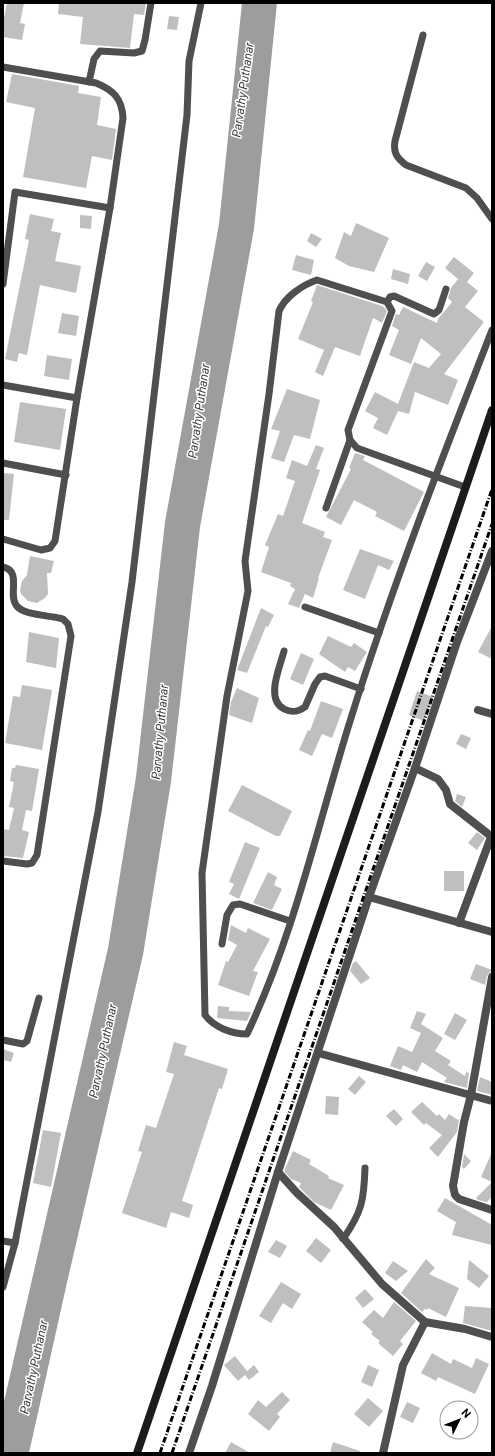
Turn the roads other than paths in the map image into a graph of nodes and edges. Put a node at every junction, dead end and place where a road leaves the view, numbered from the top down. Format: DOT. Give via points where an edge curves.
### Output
graph roads {
  1 [pos="151,3"];
  2 [pos="201,3"];
  3 [pos="422,35"];
  4 [pos="3,67"];
  5 [pos="88,82"];
  6 [pos="110,208"];
  7 [pos="492,219"];
  8 [pos="3,284"];
  9 [pos="446,290"];
  10 [pos="387,302"];
  11 [pos="492,330"];
  12 [pos="3,385"];
  13 [pos="77,398"];
  14 [pos="492,410"];
  15 [pos="350,440"];
  16 [pos="3,463"];
  17 [pos="66,475"];
  18 [pos="434,476"];
  19 [pos="465,487"];
  20 [pos="326,508"];
  21 [pos="3,539"];
  22 [pos="492,551"];
  23 [pos="489,566"];
  24 [pos="3,567"];
  25 [pos="305,607"];
  26 [pos="379,633"];
  27 [pos="284,651"];
  28 [pos="360,689"];
  29 [pos="478,710"];
  30 [pos="492,714"];
  31 [pos="415,768"];
  32 [pos="491,837"];
  33 [pos="3,861"];
  34 [pos="369,897"];
  35 [pos="290,921"];
  36 [pos="460,923"];
  37 [pos="492,932"];
  38 [pos="222,944"];
  39 [pos="492,977"];
  40 [pos="39,998"];
  41 [pos="3,1040"];
  42 [pos="318,1053"];
  43 [pos="472,1095"];
  44 [pos="492,1101"];
  45 [pos="365,1168"];
  46 [pos="278,1172"];
  47 [pos="492,1210"];
  48 [pos="343,1238"];
  49 [pos="3,1241"];
  50 [pos="15,1243"];
  51 [pos="3,1287"];
  52 [pos="425,1322"];
  53 [pos="492,1337"];
  54 [pos="136,1453"];
  55 [pos="189,1453"];
  56 [pos="383,1453"];
  1 -- 5 [label="lane" via="142,51 100,51 94,59"];
  2 -- 50 [label="lane" via="188,61 187,115 131,590 98,812"];
  3 -- 7 [label="lane" via="394,153 406,165 466,188 477,198"];
  4 -- 5 [label="lane"];
  5 -- 6 [label="lane" via="108,88 117,95 122,106 124,118"];
  6 -- 8 [label="lane" via="15,192"];
  6 -- 13 [label="lane"];
  9 -- 10 [label="lane" via="439,310 434,314 394,296"];
  10 -- 15 [label="lane" via="392,311 348,430"];
  10 -- 35 [label="lane" via="317,280 288,298 279,311 245,562 248,591 227,696 202,873 205,1015 212,1024 237,1034 247,1034 266,993"];
  11 -- 18 [label="lane"];
  12 -- 13 [label="lane"];
  13 -- 17 [label="lane"];
  14 -- 19 [label="main road"];
  15 -- 18 [label="lane" via="357,448"];
  15 -- 20 [label="lane"];
  16 -- 17 [label="lane"];
  17 -- 21 [label="lane" via="53,546 41,550"];
  18 -- 19 [label="lane"];
  18 -- 26 [label="lane"];
  19 -- 54 [label="main road"];
  22 -- 23 [label="street"];
  23 -- 31 [label="street" via="457,642"];
  24 -- 33 [label="lane" via="11,571 13,576 13,597 16,606 26,612 63,619 68,624 71,636 37,855 32,863 27,864"];
  25 -- 26 [label="lane"];
  26 -- 28 [label="lane"];
  27 -- 28 [label="lane" via="274,691 278,704 288,711 295,712 305,707 320,677 325,676"];
  28 -- 35 [label="lane"];
  29 -- 30 [label="street"];
  31 -- 32 [label="street" via="438,779 446,790 450,804"];
  31 -- 34 [label="street"];
  32 -- 36 [label="street"];
  34 -- 36 [label="street"];
  34 -- 42 [label="street"];
  35 -- 38 [label="lane" via="240,904 233,905 227,915"];
  36 -- 37 [label="street"];
  39 -- 43 [label="street"];
  40 -- 41 [label="lane" via="27,1041 18,1044"];
  42 -- 43 [label="street"];
  42 -- 46 [label="street"];
  43 -- 44 [label="street"];
  43 -- 47 [label="street" via="464,1122 453,1190 458,1199"];
  45 -- 48 [label="lane" via="361,1208 356,1221"];
  46 -- 48 [label="street"];
  46 -- 55 [label="street"];
  48 -- 52 [label="street" via="382,1284"];
  49 -- 50 [label="lane"];
  50 -- 51 [label="lane"];
  52 -- 53 [label="street"];
  52 -- 56 [label="street" via="403,1365"];
}
